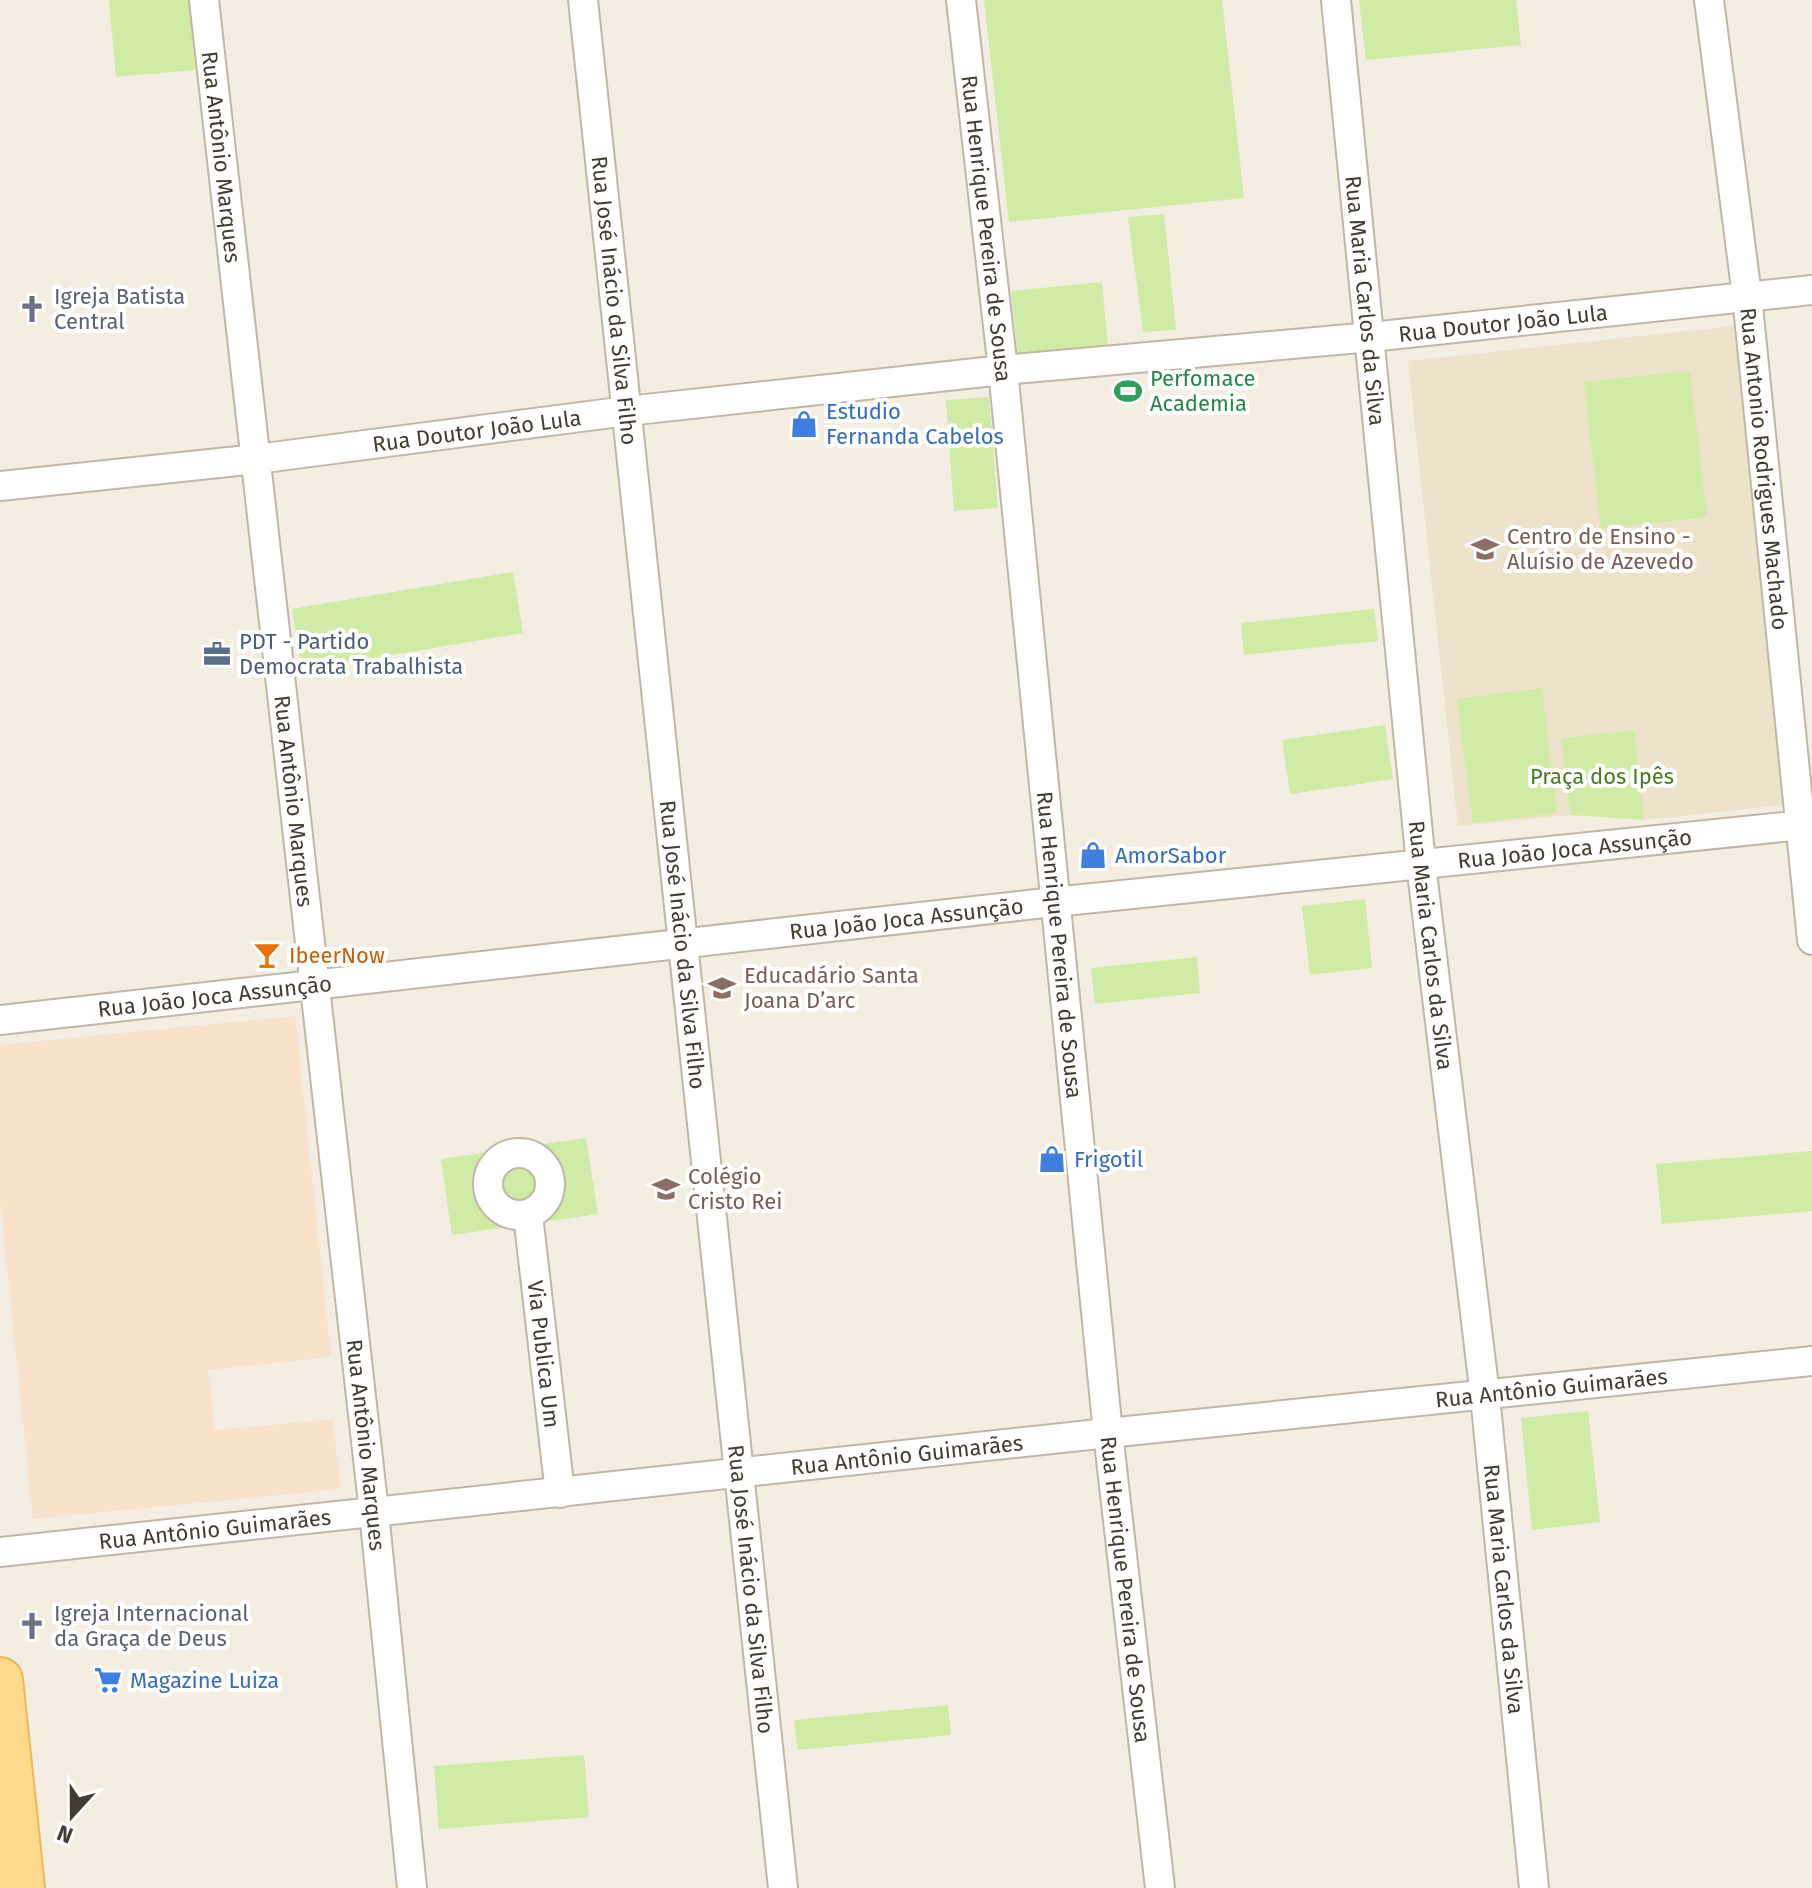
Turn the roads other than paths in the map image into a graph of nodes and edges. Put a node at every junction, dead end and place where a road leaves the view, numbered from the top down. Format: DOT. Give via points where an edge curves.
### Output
graph roads {
  1 [pos="204,0"];
  2 [pos="583,0"];
  3 [pos="961,0"];
  4 [pos="1336,0"];
  5 [pos="1709,0"];
  6 [pos="1812,290"];
  7 [pos="1747,296"];
  8 [pos="1371,337"];
  9 [pos="1003,370"];
  10 [pos="627,411"];
  11 [pos="257,459"];
  12 [pos="0,486"];
  13 [pos="1806,824"];
  14 [pos="1421,864"];
  15 [pos="1054,902"];
  16 [pos="1812,940"];
  17 [pos="683,944"];
  18 [pos="315,985"];
  19 [pos="0,1020"];
  20 [pos="528,1215"];
  21 [pos="1812,1361"];
  22 [pos="1485,1396"];
  23 [pos="1108,1433"];
  24 [pos="739,1474"];
  25 [pos="560,1493"];
  26 [pos="374,1512"];
  27 [pos="0,1552"];
  28 [pos="0,1680"];
  29 [pos="22,1888"];
  30 [pos="412,1888"];
  31 [pos="783,1888"];
  32 [pos="1160,1888"];
  33 [pos="1534,1888"];
  1 -- 11 [label="street, Rua Antônio Marques"];
  2 -- 10 [label="street, Rua José Inácio da Silva Filho"];
  3 -- 9 [label="street, Rua Henrique Pereira de Sousa"];
  4 -- 8 [label="street, Rua Maria Carlos da Silva"];
  5 -- 7 [label="street, Rua Antonio Rodrigues Machado"];
  6 -- 7 [label="street, Rua Doutor João Lula"];
  7 -- 8 [label="street, Rua Doutor João Lula"];
  7 -- 13 [label="street, Rua Antonio Rodrigues Machado"];
  8 -- 9 [label="street, Rua Doutor João Lula"];
  8 -- 14 [label="street, Rua Maria Carlos da Silva"];
  9 -- 10 [label="street, Rua Doutor João Lula"];
  9 -- 15 [label="street, Rua Henrique Pereira de Sousa"];
  10 -- 11 [label="street, Rua Doutor João Lula"];
  10 -- 17 [label="street, Rua José Inácio da Silva Filho"];
  11 -- 12 [label="street, Rua Doutor João Lula"];
  11 -- 18 [label="street, Rua Antônio Marques"];
  13 -- 14 [label="street, Rua João Joca Assunção"];
  13 -- 16 [label="street, Rua Antonio Rodrigues Machado"];
  14 -- 15 [label="street, Rua João Joca Assunção"];
  14 -- 22 [label="street, Rua Maria Carlos da Silva"];
  15 -- 17 [label="street, Rua João Joca Assunção"];
  15 -- 23 [label="street, Rua Henrique Pereira de Sousa"];
  17 -- 18 [label="street, Rua João Joca Assunção"];
  17 -- 24 [label="street, Rua José Inácio da Silva Filho"];
  18 -- 19 [label="street, Rua João Joca Assunção"];
  18 -- 26 [label="street, Rua Antônio Marques"];
  20 -- 25 [label="street, Via Publica Um"];
  21 -- 22 [label="street, Rua Antônio Guimarães"];
  22 -- 23 [label="street, Rua Antônio Guimarães"];
  22 -- 33 [label="street, Rua Maria Carlos da Silva"];
  23 -- 24 [label="street, Rua Antônio Guimarães"];
  23 -- 32 [label="street, Rua Henrique Pereira de Sousa"];
  24 -- 25 [label="street, Rua Antônio Guimarães"];
  24 -- 31 [label="street, Rua José Inácio da Silva Filho"];
  25 -- 26 [label="street, Rua Antônio Guimarães"];
  26 -- 27 [label="street, Rua Antônio Guimarães"];
  26 -- 30 [label="street, Rua Antônio Marques"];
  28 -- 29 [label="main road"];
}
